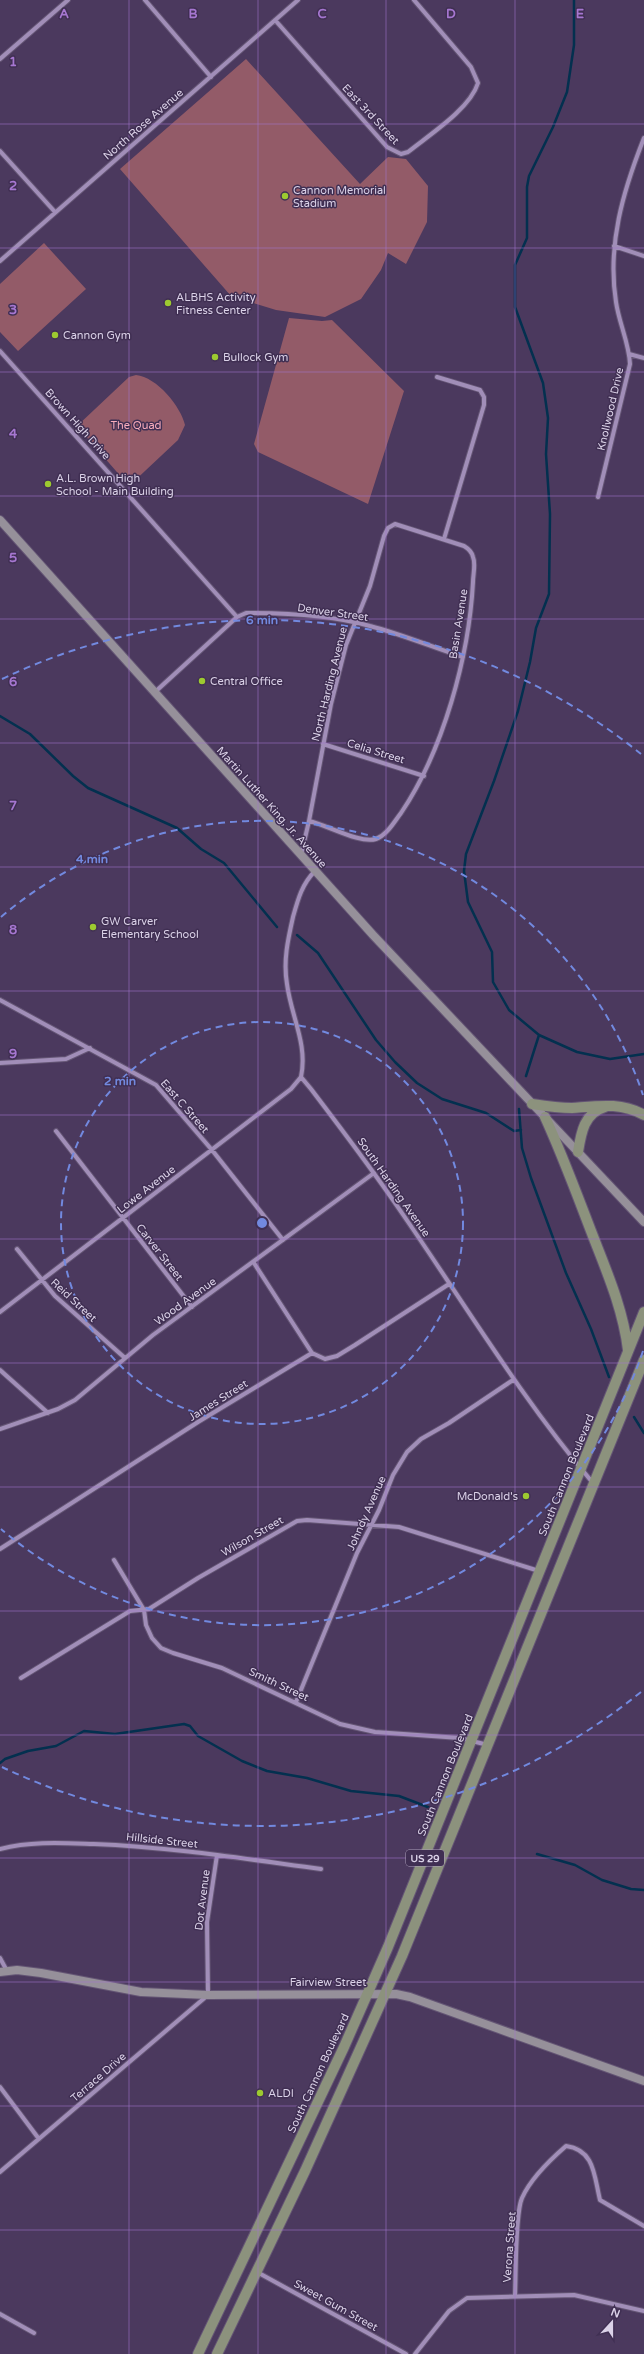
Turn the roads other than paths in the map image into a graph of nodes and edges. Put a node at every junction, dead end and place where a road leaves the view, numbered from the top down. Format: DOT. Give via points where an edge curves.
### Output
graph roads {
  1 [pos="68,0"];
  2 [pos="145,0"];
  3 [pos="298,0"];
  4 [pos="414,0"];
  5 [pos="275,20"];
  6 [pos="0,59"];
  7 [pos="211,76"];
  8 [pos="644,138"];
  9 [pos="0,151"];
  10 [pos="55,212"];
  11 [pos="614,246"];
  12 [pos="644,256"];
  13 [pos="0,261"];
  14 [pos="0,351"];
  15 [pos="629,354"];
  16 [pos="644,358"];
  17 [pos="437,377"];
  18 [pos="598,497"];
  19 [pos="0,520"];
  20 [pos="394,524"];
  21 [pos="444,539"];
  22 [pos="237,617"];
  23 [pos="354,622"];
  24 [pos="463,657"];
  25 [pos="154,692"];
  26 [pos="323,744"];
  27 [pos="424,776"];
  28 [pos="310,821"];
  29 [pos="301,855"];
  30 [pos="315,871"];
  31 [pos="0,1000"];
  32 [pos="90,1048"];
  33 [pos="0,1063"];
  34 [pos="301,1077"];
  35 [pos="532,1104"];
  36 [pos="608,1106"];
  37 [pos="644,1115"];
  38 [pos="545,1117"];
  39 [pos="56,1131"];
  40 [pos="212,1150"];
  41 [pos="578,1152"];
  42 [pos="374,1174"];
  43 [pos="123,1219"];
  44 [pos="644,1222"];
  45 [pos="283,1240"];
  46 [pos="17,1249"];
  47 [pos="254,1263"];
  48 [pos="41,1280"];
  49 [pos="449,1284"];
  50 [pos="192,1307"];
  51 [pos="0,1312"];
  52 [pos="644,1312"];
  53 [pos="628,1352"];
  54 [pos="312,1353"];
  55 [pos="125,1358"];
  56 [pos="644,1360"];
  57 [pos="0,1370"];
  58 [pos="513,1380"];
  59 [pos="644,1383"];
  60 [pos="631,1393"];
  61 [pos="48,1413"];
  62 [pos="0,1430"];
  63 [pos="581,1469"];
  64 [pos="594,1484"];
  65 [pos="372,1523"];
  66 [pos="0,1549"];
  67 [pos="114,1560"];
  68 [pos="540,1572"];
  69 [pos="144,1610"];
  70 [pos="21,1678"];
  71 [pos="296,1702"];
  72 [pos="472,1742"];
  73 [pos="489,1745"];
  74 [pos="0,1849"];
  75 [pos="217,1855"];
  76 [pos="321,1869"];
  77 [pos="0,1958"];
  78 [pos="4,1971"];
  79 [pos="368,1993"];
  80 [pos="385,1994"];
  81 [pos="208,1995"];
  82 [pos="644,2081"];
  83 [pos="0,2087"];
  84 [pos="39,2139"];
  85 [pos="0,2172"];
  86 [pos="644,2226"];
  87 [pos="257,2271"];
  88 [pos="515,2296"];
  89 [pos="644,2311"];
  90 [pos="0,2314"];
  91 [pos="34,2333"];
  92 [pos="200,2354"];
  93 [pos="217,2354"];
  94 [pos="406,2354"];
  95 [pos="415,2354"];
  1 -- 6 [label="street"];
  2 -- 7 [label="street"];
  3 -- 5 [label="street, North Rose Avenue"];
  4 -- 5 [label="street, East 3rd Street" via="468,64 478,83 476,91 463,106 408,152 401,154 387,147"];
  5 -- 7 [label="street, North Rose Avenue"];
  7 -- 10 [label="street, North Rose Avenue"];
  8 -- 11 [label="street, Knollwood Drive" via="630,171"];
  9 -- 10 [label="street"];
  10 -- 13 [label="street, North Rose Avenue"];
  11 -- 12 [label="street"];
  11 -- 15 [label="street, Knollwood Drive" via="613,275 616,303"];
  14 -- 22 [label="street, Brown High Drive"];
  15 -- 16 [label="street"];
  15 -- 18 [label="street, Knollwood Drive" via="630,364"];
  17 -- 21 [label="street" via="480,390 484,397 484,405"];
  19 -- 25 [label="main road, Martin Luther King, Jr. Avenue"];
  20 -- 21 [label="street, Basin Avenue"];
  20 -- 23 [label="street, North Harding Avenue" via="388,528 384,536 370,586"];
  21 -- 24 [label="street, Basin Avenue" via="464,546 471,551 474,559 472,599"];
  22 -- 23 [label="street, Denver Street" via="261,613"];
  22 -- 25 [label="street"];
  23 -- 24 [label="street, Denver Street"];
  23 -- 26 [label="street, North Harding Avenue"];
  24 -- 27 [label="street, Basin Avenue" via="444,724"];
  25 -- 29 [label="main road, Martin Luther King, Jr. Avenue"];
  26 -- 27 [label="street, Celia Street"];
  26 -- 28 [label="street, North Harding Avenue"];
  27 -- 28 [label="street, Basin Avenue" via="393,825 375,839 360,839"];
  28 -- 29 [label="street, North Harding Avenue"];
  29 -- 30 [label="main road, Martin Luther King, Jr. Avenue"];
  30 -- 34 [label="street" via="303,885 299,896 286,958 287,984 303,1049"];
  30 -- 35 [label="main road, Martin Luther King, Jr. Avenue"];
  31 -- 32 [label="street, East C Street"];
  32 -- 33 [label="street" via="66,1059"];
  32 -- 40 [label="street, East C Street" via="156,1085"];
  34 -- 40 [label="street, Lowe Avenue" via="291,1089"];
  34 -- 42 [label="street, South Harding Avenue"];
  35 -- 36 [label="main road" via="561,1108"];
  35 -- 38 [label="main road, Martin Luther King, Jr. Avenue"];
  36 -- 37 [label="main road" via="624,1106"];
  36 -- 41 [label="main road" via="594,1112 588,1118 582,1131"];
  38 -- 41 [label="main road"];
  38 -- 53 [label="main road" via="561,1152 616,1297 624,1324"];
  39 -- 43 [label="street, Carver Street"];
  40 -- 43 [label="street, Lowe Avenue"];
  40 -- 45 [label="street, East C Street"];
  41 -- 44 [label="main road"];
  42 -- 45 [label="street, Wood Avenue"];
  42 -- 49 [label="street, South Harding Avenue"];
  43 -- 48 [label="street, Lowe Avenue"];
  43 -- 50 [label="street, Carver Street"];
  45 -- 47 [label="street, Wood Avenue"];
  46 -- 48 [label="street, Reid Street"];
  47 -- 50 [label="street, Wood Avenue"];
  47 -- 54 [label="street"];
  48 -- 51 [label="street, Lowe Avenue"];
  48 -- 55 [label="street, Reid Street" via="55,1296"];
  49 -- 54 [label="street" via="337,1356 325,1359"];
  49 -- 58 [label="street, South Harding Avenue"];
  50 -- 55 [label="street, Wood Avenue"];
  52 -- 53 [label="main road, US 29"];
  53 -- 63 [label="main road, South Cannon Boulevard / US 29"];
  54 -- 66 [label="street, James Street" via="198,1422"];
  55 -- 61 [label="street, Wood Avenue" via="75,1400"];
  56 -- 60 [label="main road, US 29"];
  57 -- 61 [label="street"];
  58 -- 63 [label="street, South Harding Avenue"];
  58 -- 65 [label="street, Johndy Avenue" via="449,1424 421,1439 407,1452 393,1475"];
  59 -- 60 [label="main road"];
  60 -- 64 [label="main road, US 29"];
  61 -- 62 [label="street, Wood Avenue"];
  63 -- 64 [label="street, South Harding Avenue"];
  63 -- 68 [label="main road, South Cannon Boulevard / US 29"];
  64 -- 73 [label="main road, US 29"];
  65 -- 68 [label="street, Wilson Street" via="399,1527"];
  65 -- 69 [label="street, Wilson Street" via="307,1520 292,1523 162,1602"];
  65 -- 71 [label="street, Johndy Avenue" via="357,1553"];
  67 -- 69 [label="street, Smith Street"];
  68 -- 72 [label="main road, South Cannon Boulevard / US 29"];
  69 -- 70 [label="street, Wilson Street" via="130,1610"];
  69 -- 71 [label="street, Smith Street" via="149,1632 161,1648 222,1668"];
  71 -- 72 [label="street, Smith Street" via="340,1724 354,1728 382,1733 460,1738"];
  72 -- 73 [label="street, Smith Street"];
  72 -- 79 [label="main road, South Cannon Boulevard / US 29"];
  73 -- 80 [label="main road, US 29"];
  74 -- 75 [label="street, Hillside Street" via="26,1843 48,1842 143,1847"];
  75 -- 76 [label="street, Hillside Street"];
  75 -- 81 [label="street, Dot Avenue" via="207,1922"];
  77 -- 78 [label="street"];
  78 -- 81 [label="main road, Fairview Street" via="41,1973 130,1991"];
  79 -- 80 [label="main road, Fairview Street"];
  79 -- 81 [label="main road, Fairview Street"];
  79 -- 92 [label="main road, South Cannon Boulevard / US 29"];
  80 -- 82 [label="main road, Fairview Street" via="410,1997"];
  80 -- 87 [label="main road, US 29"];
  81 -- 84 [label="street, Terrace Drive"];
  83 -- 84 [label="street"];
  84 -- 85 [label="street, Terrace Drive"];
  86 -- 88 [label="street, Verona Street" via="600,2200 592,2166 586,2154 566,2146 551,2159 522,2198"];
  87 -- 93 [label="main road, US 29"];
  87 -- 94 [label="street, Sweet Gum Street"];
  88 -- 89 [label="street" via="574,2295"];
  88 -- 95 [label="street" via="485,2296 462,2300 449,2311"];
  90 -- 91 [label="street"];
}
